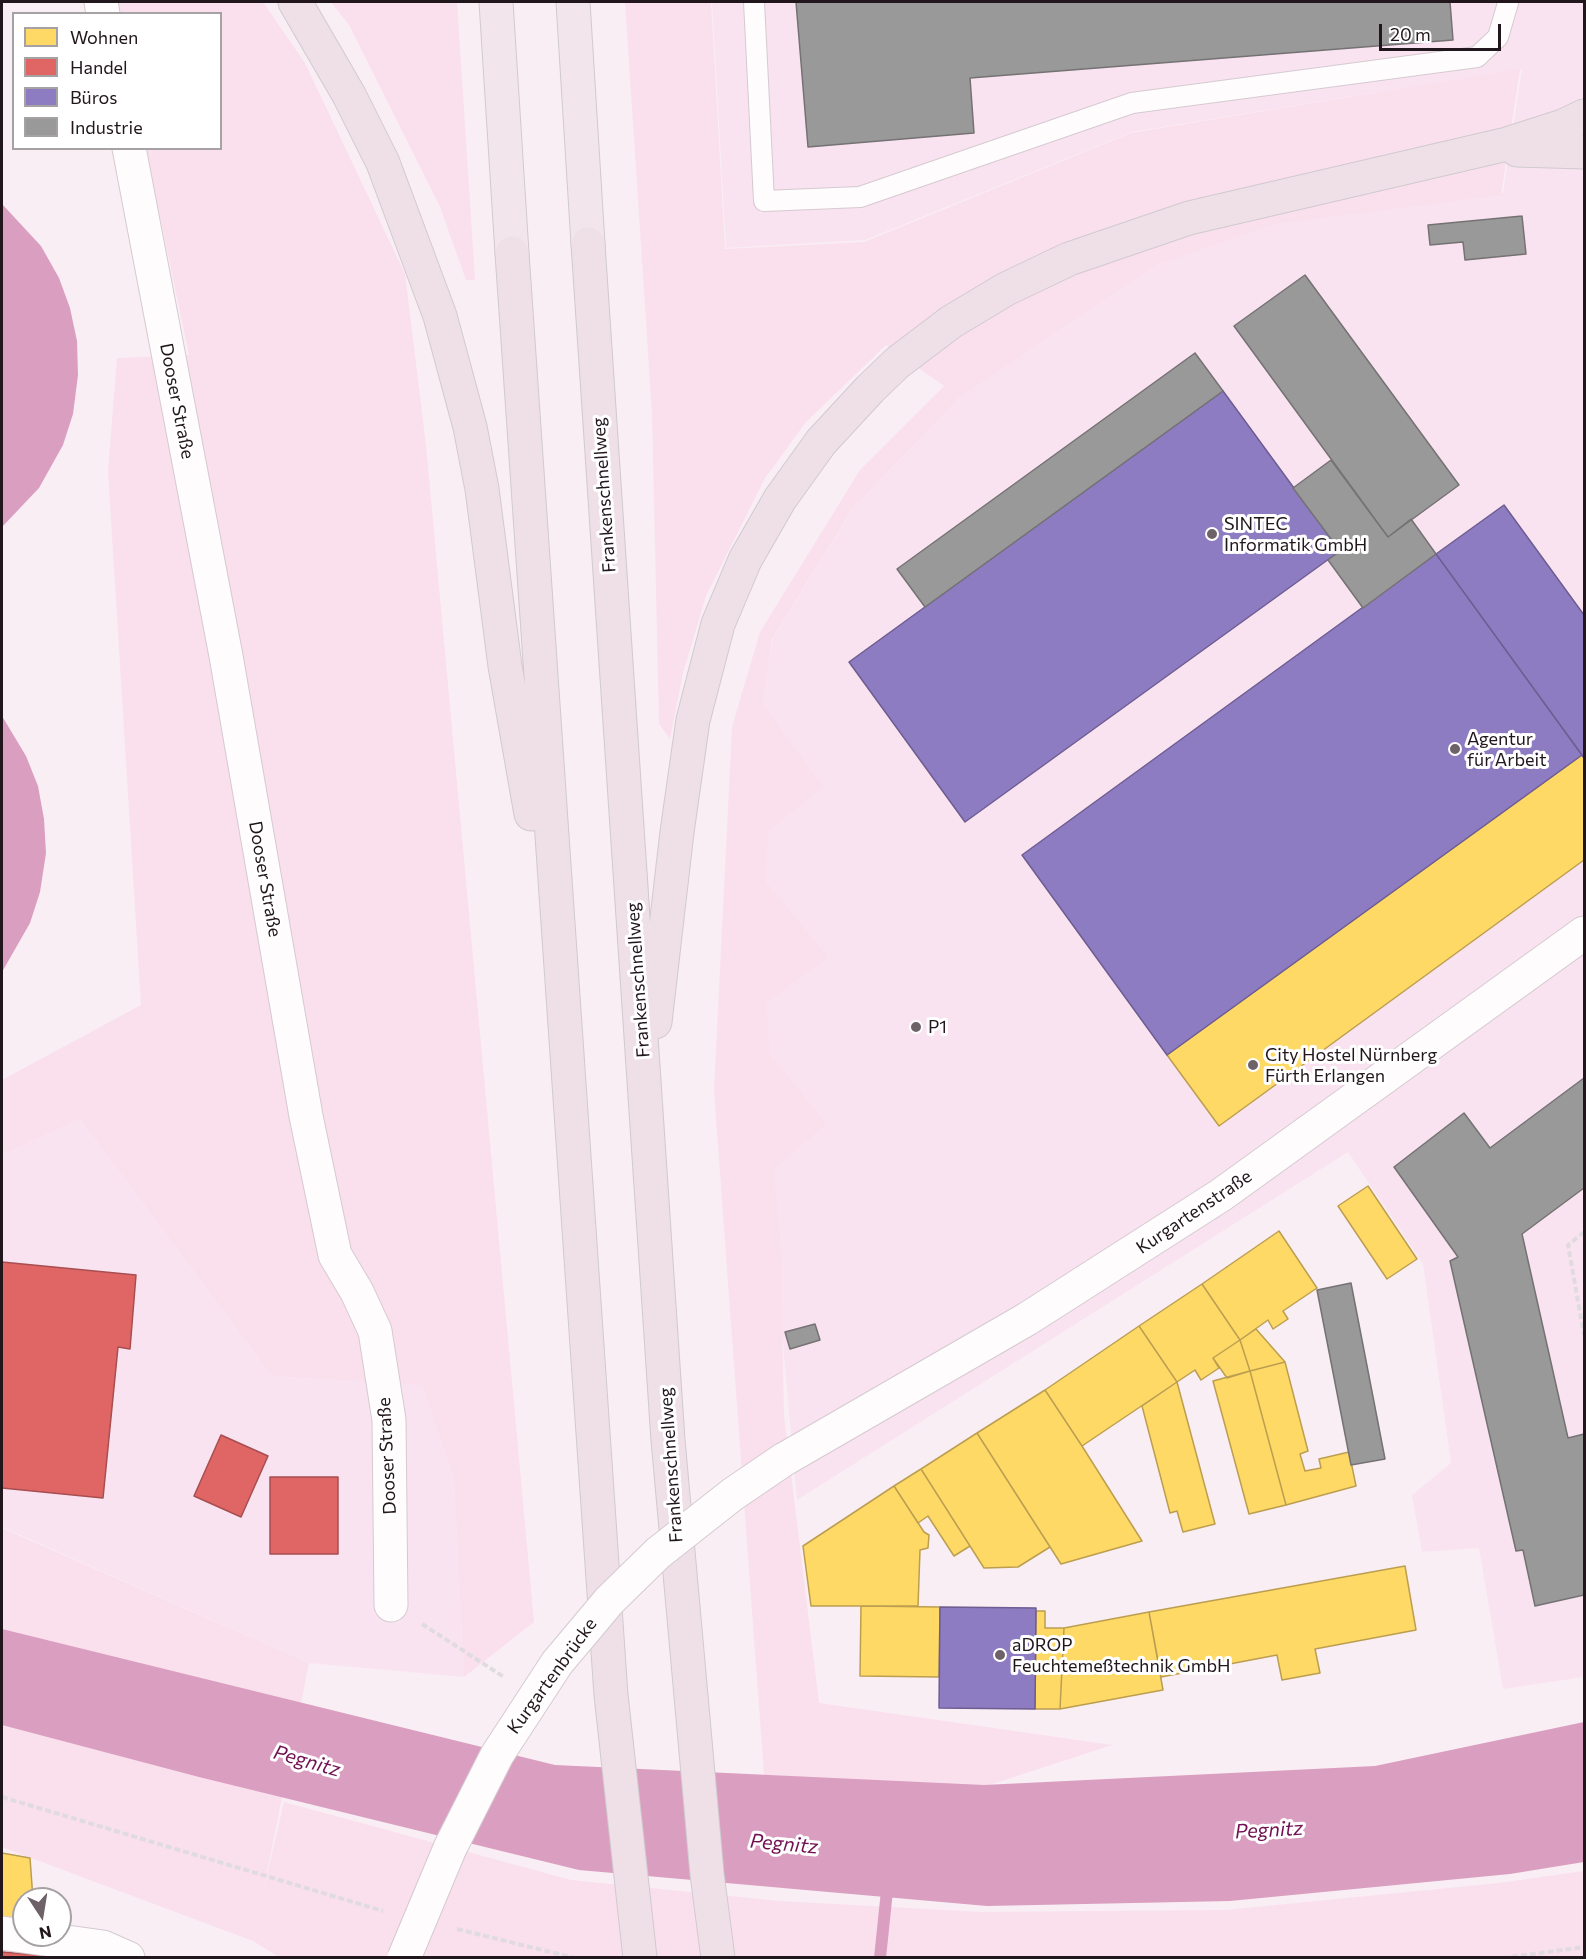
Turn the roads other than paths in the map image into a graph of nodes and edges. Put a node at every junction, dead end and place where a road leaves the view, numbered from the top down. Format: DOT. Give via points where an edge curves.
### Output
graph roads {
  1 [pos="295,2"];
  2 [pos="496,2"];
  3 [pos="573,2"];
  4 [pos="754,2"];
  5 [pos="1513,2"];
  6 [pos="1584,116"];
  7 [pos="1485,149"];
  8 [pos="129,150"];
  9 [pos="1584,152"];
  10 [pos="1584,933"];
  11 [pos="560,975"];
  12 [pos="647,1099"];
  13 [pos="783,1460"];
  14 [pos="391,1605"];
  15 [pos="2,1933"];
  16 [pos="128,1958"];
  17 [pos="404,1958"];
  18 [pos="640,1958"];
  19 [pos="718,1958"];
  1 -- 11 [label="highway" via="383,163 416,246 461,391 482,489 505,666"];
  2 -- 11 [label="highway"];
  3 -- 12 [label="highway, Frankenschnellweg"];
  4 -- 5 [label="lane" via="764,201 860,197 1132,102 1477,57 1498,37"];
  6 -- 7 [label="highway" via="1531,137"];
  7 -- 9 [label="highway"];
  7 -- 12 [label="highway" via="1189,218 1069,259 1006,289 951,322 897,363 845,414 800,469 762,529 731,591 709,657 693,720 676,832"];
  8 -- 14 [label="street, Dooser Straße" via="226,656 306,1116 335,1255 375,1331 389,1420"];
  10 -- 13 [label="street, Kurgartenstraße" via="1203,1207 1036,1313"];
  11 -- 18 [label="highway" via="611,1695"];
  12 -- 19 [label="highway, Frankenschnellweg" via="668,1440 690,1703"];
  13 -- 17 [label="street, Kurgartenbrücke, bridge" via="687,1528 631,1579 582,1632 534,1696 497,1755"];
  15 -- 16 [label="street" via="103,1947"];
}
